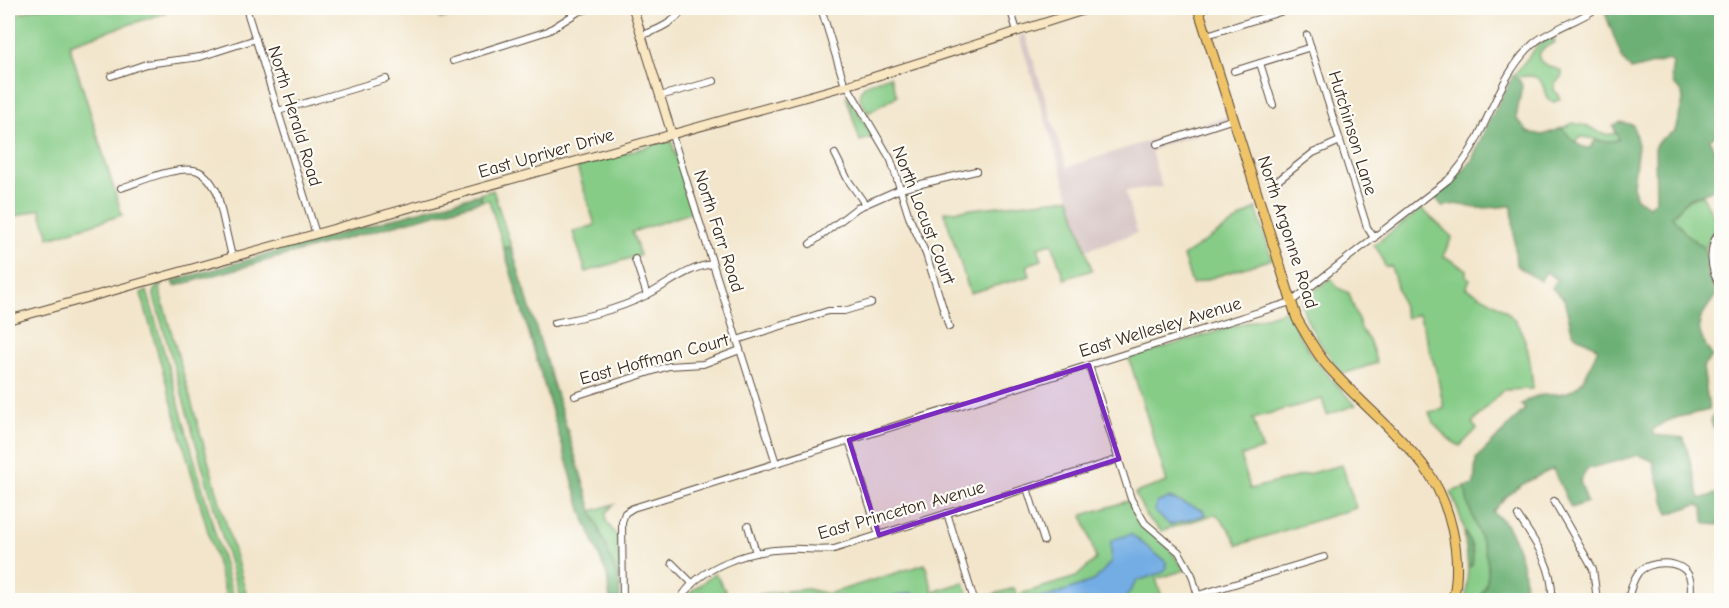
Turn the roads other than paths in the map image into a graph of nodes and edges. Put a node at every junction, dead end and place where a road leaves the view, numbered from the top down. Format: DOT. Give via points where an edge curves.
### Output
graph roads {
  1 [pos="246,8"];
  2 [pos="592,8"];
  3 [pos="633,8"];
  4 [pos="686,8"];
  5 [pos="820,8"];
  6 [pos="1010,8"];
  7 [pos="1090,8"];
  8 [pos="1198,8"];
  9 [pos="1293,8"];
  10 [pos="1597,8"];
  11 [pos="1017,31"];
  12 [pos="642,35"];
  13 [pos="1207,35"];
  14 [pos="1307,35"];
  15 [pos="256,39"];
  16 [pos="1311,47"];
  17 [pos="453,61"];
  18 [pos="1260,63"];
  19 [pos="1234,71"];
  20 [pos="111,76"];
  21 [pos="386,79"];
  22 [pos="714,81"];
  23 [pos="846,85"];
  24 [pos="660,96"];
  25 [pos="1273,105"];
  26 [pos="278,111"];
  27 [pos="1234,119"];
  28 [pos="672,135"];
  29 [pos="1340,141"];
  30 [pos="1158,144"];
  31 [pos="835,154"];
  32 [pos="976,171"];
  33 [pos="1271,186"];
  34 [pos="121,188"];
  35 [pos="900,189"];
  36 [pos="865,204"];
  37 [pos="1722,229"];
  38 [pos="316,234"];
  39 [pos="1374,237"];
  40 [pos="810,244"];
  41 [pos="232,257"];
  42 [pos="635,259"];
  43 [pos="713,264"];
  44 [pos="1721,287"];
  45 [pos="647,295"];
  46 [pos="1291,302"];
  47 [pos="871,303"];
  48 [pos="8,321"];
  49 [pos="554,323"];
  50 [pos="949,327"];
  51 [pos="737,340"];
  52 [pos="740,350"];
  53 [pos="1089,365"];
  54 [pos="575,396"];
  55 [pos="849,440"];
  56 [pos="1119,459"];
  57 [pos="776,463"];
  58 [pos="1027,488"];
  59 [pos="1554,501"];
  60 [pos="947,513"];
  61 [pos="1518,516"];
  62 [pos="748,526"];
  63 [pos="879,535"];
  64 [pos="1044,541"];
  65 [pos="756,553"];
  66 [pos="1324,557"];
  67 [pos="672,563"];
  68 [pos="692,583"];
  69 [pos="1199,598"];
  70 [pos="623,600"];
  71 [pos="680,600"];
  72 [pos="974,600"];
  73 [pos="1453,600"];
  74 [pos="1552,600"];
  75 [pos="1598,600"];
  76 [pos="1628,600"];
  77 [pos="1690,600"];
  1 -- 15 [label="street, North Herald Road"];
  2 -- 17 [label="street" via="548,31"];
  3 -- 12 [label="street, North Farr Road"];
  4 -- 12 [label="street" via="671,23"];
  5 -- 23 [label="street, North Locust Court"];
  6 -- 11 [label="street"];
  7 -- 11 [label="street, East Upriver Drive"];
  8 -- 13 [label="main road, North Argonne Road"];
  9 -- 13 [label="street"];
  10 -- 39 [label="street, East Wellesley Avenue" via="1533,44 1501,88 1465,162 1441,186"];
  11 -- 23 [label="street, East Upriver Drive"];
  12 -- 24 [label="street, North Farr Road"];
  13 -- 27 [label="main road, North Argonne Road"];
  14 -- 16 [label="street, Hutchinson Lane"];
  15 -- 20 [label="street" via="200,57 153,63"];
  15 -- 26 [label="street, North Herald Road"];
  16 -- 18 [label="street"];
  16 -- 29 [label="street, Hutchinson Lane"];
  18 -- 19 [label="street"];
  18 -- 25 [label="street"];
  21 -- 26 [label="street"];
  22 -- 24 [label="street"];
  23 -- 28 [label="street, East Upriver Drive"];
  23 -- 35 [label="street, North Locust Court" via="891,160"];
  24 -- 28 [label="street, North Farr Road"];
  26 -- 38 [label="street, North Herald Road"];
  27 -- 30 [label="street"];
  27 -- 46 [label="main road, North Argonne Road"];
  28 -- 38 [label="street, East Upriver Drive"];
  28 -- 43 [label="street, North Farr Road"];
  29 -- 33 [label="street" via="1313,153"];
  29 -- 39 [label="street, Hutchinson Lane" via="1367,227"];
  31 -- 36 [label="street"];
  32 -- 35 [label="street"];
  34 -- 41 [label="street" via="172,172 198,171 212,182 217,192"];
  35 -- 36 [label="street"];
  35 -- 50 [label="street, North Locust Court"];
  36 -- 40 [label="street"];
  37 -- 44 [label="street" via="1712,242 1713,270"];
  38 -- 41 [label="street, East Upriver Drive"];
  39 -- 46 [label="street, East Wellesley Avenue"];
  41 -- 48 [label="street, East Upriver Drive"];
  42 -- 45 [label="street"];
  43 -- 45 [label="street" via="693,268"];
  43 -- 51 [label="street, North Farr Road"];
  45 -- 49 [label="street"];
  46 -- 53 [label="street, East Wellesley Avenue"];
  46 -- 73 [label="main road, North Argonne Road" via="1308,338 1332,371 1417,458 1441,495 1455,554"];
  47 -- 51 [label="street" via="828,311"];
  51 -- 52 [label="street, North Farr Road"];
  52 -- 54 [label="street, East Hoffman Court" via="703,364 669,366"];
  52 -- 57 [label="street, North Farr Road"];
  53 -- 55 [label="street, East Wellesley Avenue"];
  53 -- 56 [label="street"];
  55 -- 57 [label="street, East Wellesley Avenue"];
  55 -- 63 [label="street"];
  56 -- 58 [label="street, East Princeton Avenue"];
  56 -- 69 [label="street" via="1139,514 1179,552"];
  57 -- 70 [label="street, East Wellesley Avenue" via="625,513"];
  58 -- 60 [label="street, East Princeton Avenue"];
  58 -- 64 [label="street"];
  59 -- 75 [label="street" via="1593,569"];
  60 -- 63 [label="street, East Princeton Avenue"];
  60 -- 72 [label="street"];
  61 -- 74 [label="street" via="1545,558"];
  62 -- 65 [label="street"];
  63 -- 65 [label="street, East Princeton Avenue" via="834,549"];
  65 -- 68 [label="street, East Princeton Avenue" via="718,565"];
  66 -- 69 [label="street"];
  67 -- 68 [label="street"];
  68 -- 71 [label="street"];
  76 -- 77 [label="street" via="1637,574 1660,563 1671,564 1689,576"];
}
